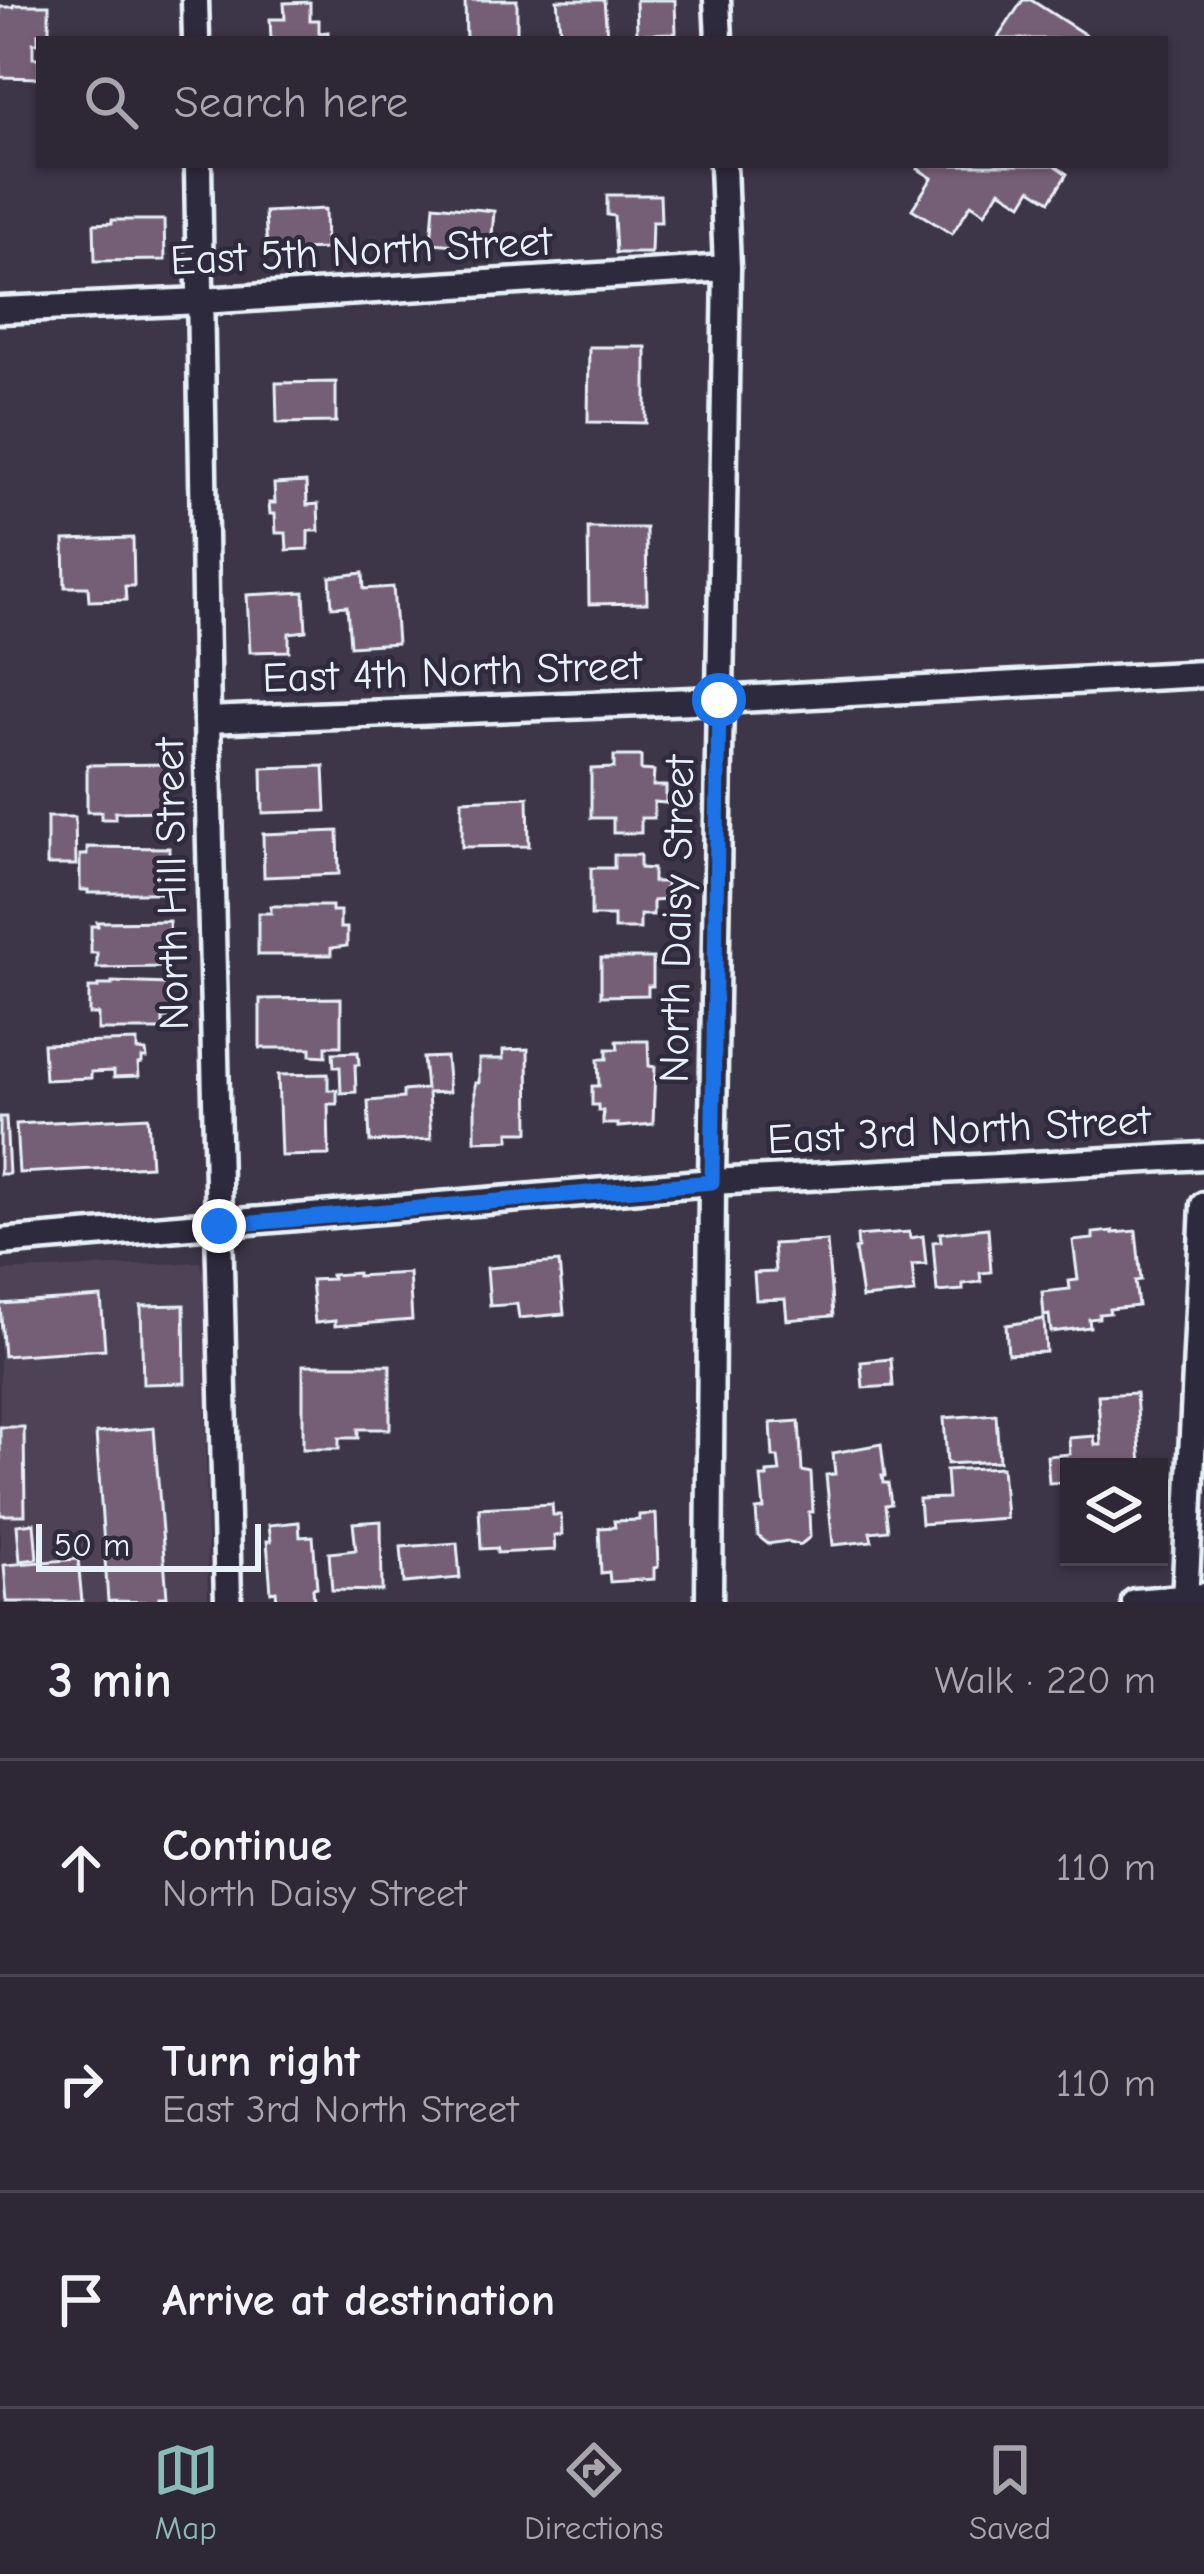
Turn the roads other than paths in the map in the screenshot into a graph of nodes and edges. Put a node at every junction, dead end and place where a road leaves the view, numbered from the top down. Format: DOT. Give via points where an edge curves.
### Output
graph roads {
  1 [pos="195,0"];
  2 [pos="717,0"];
  3 [pos="196,36"];
  4 [pos="718,36"];
  5 [pos="198,168"];
  6 [pos="723,168"];
  7 [pos="727,268"];
  8 [pos="201,301"];
  9 [pos="0,310"];
  10 [pos="1204,674"];
  11 [pos="719,700"];
  12 [pos="207,720"];
  13 [pos="1204,1156"];
  14 [pos="712,1182"];
  15 [pos="1204,1205"];
  16 [pos="219,1226"];
  17 [pos="0,1243"];
  18 [pos="1191,1598"];
  19 [pos="228,1602"];
  20 [pos="709,1602"];
  21 [pos="1135,1602"];
  1 -- 3 [label="street"];
  2 -- 4 [label="street"];
  5 -- 8 [label="street, North Hill Street"];
  6 -- 7 [label="street, North Daisy Street"];
  7 -- 8 [label="street, East 5th North Street"];
  7 -- 11 [label="street, North Daisy Street"];
  8 -- 9 [label="street, East 5th North Street"];
  8 -- 12 [label="street, North Hill Street"];
  10 -- 11 [label="street, East 4th North Street"];
  11 -- 12 [label="street, East 4th North Street"];
  11 -- 14 [label="street, North Daisy Street"];
  12 -- 16 [label="street, North Hill Street"];
  13 -- 14 [label="street, East 3rd North Street"];
  14 -- 16 [label="street, East 3rd North Street"];
  14 -- 20 [label="street, North Daisy Street"];
  15 -- 18 [label="street"];
  16 -- 17 [label="street, East 3rd North Street"];
  16 -- 19 [label="street, North Hill Street"];
  18 -- 21 [label="street"];
}
